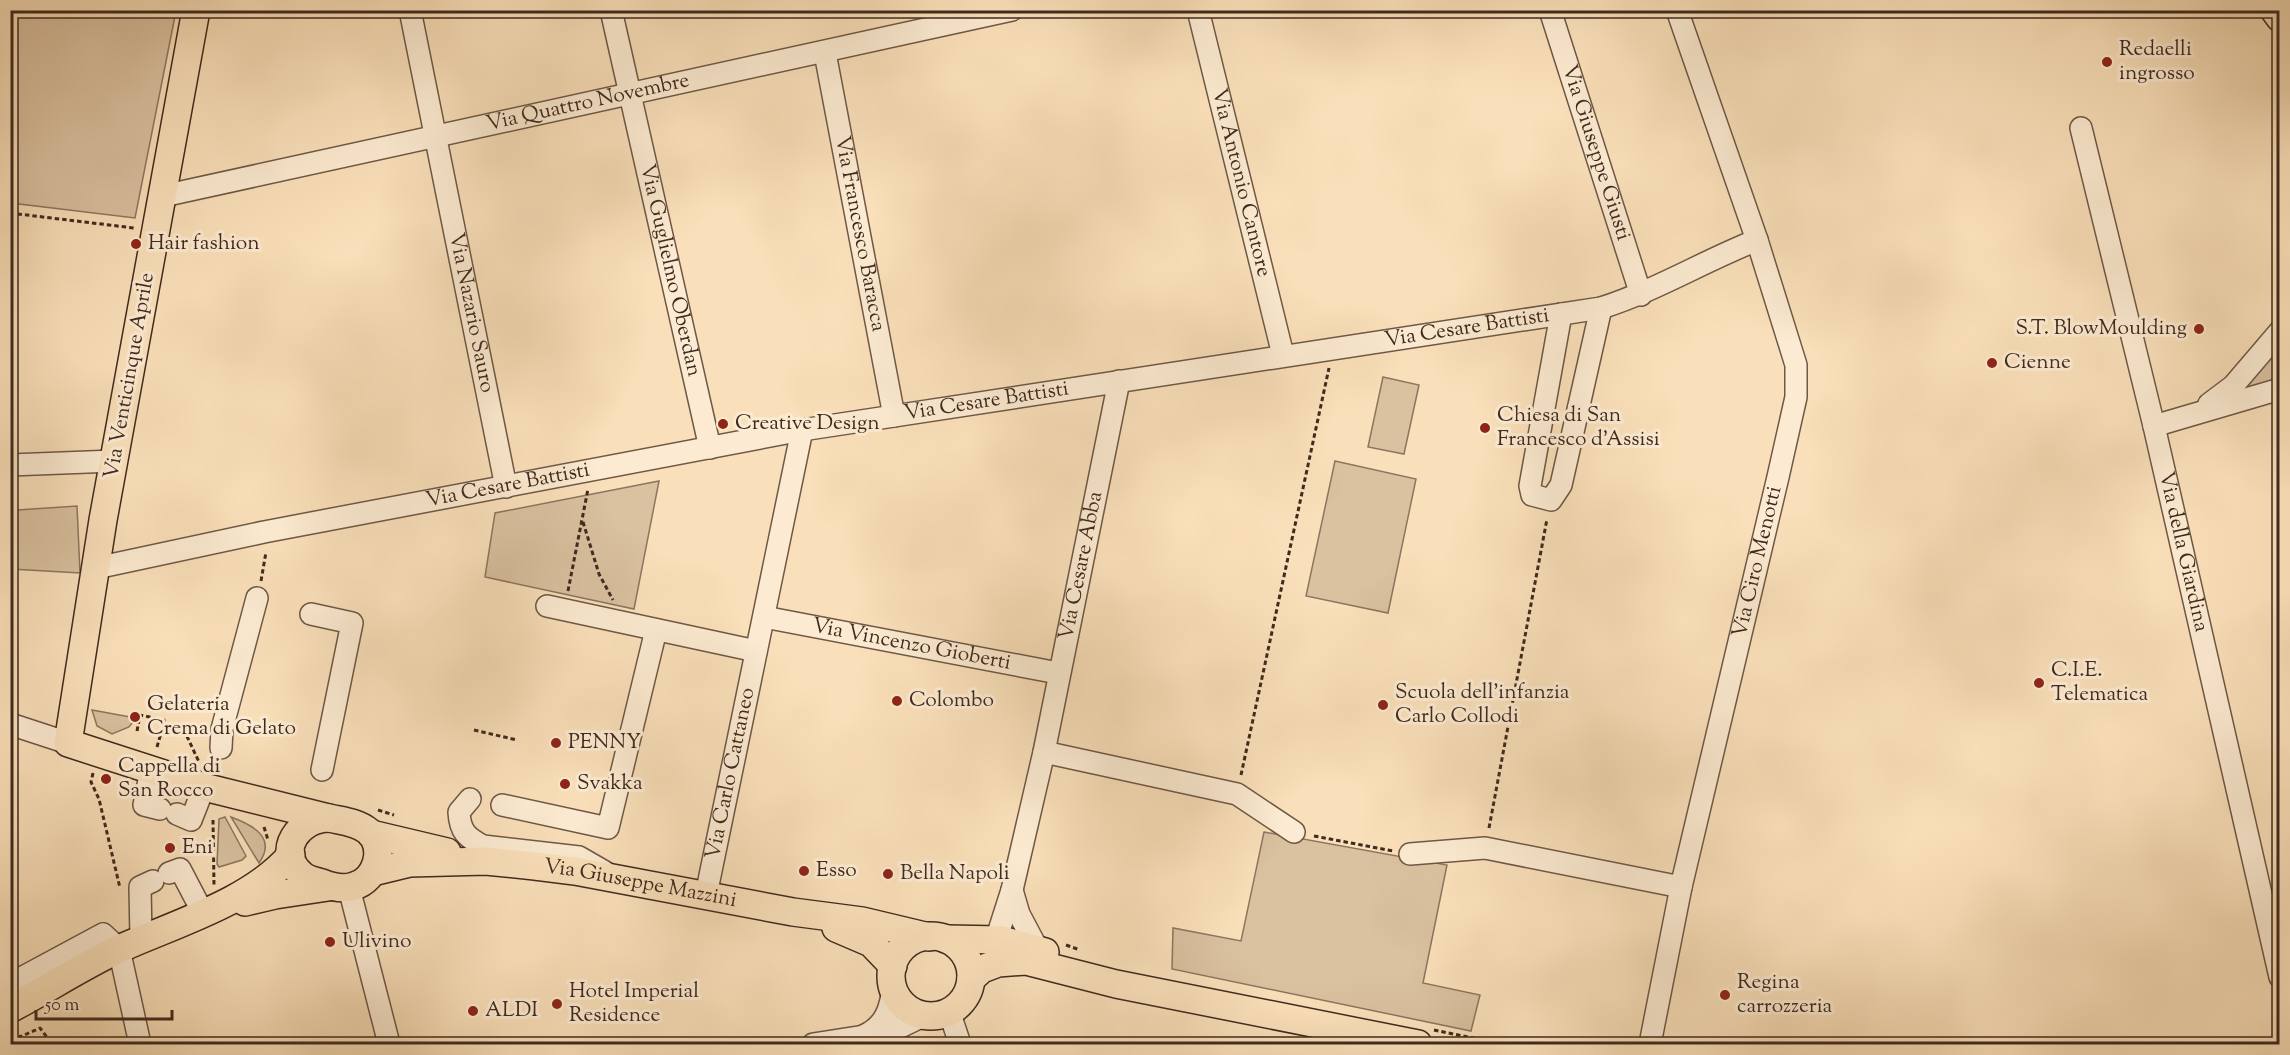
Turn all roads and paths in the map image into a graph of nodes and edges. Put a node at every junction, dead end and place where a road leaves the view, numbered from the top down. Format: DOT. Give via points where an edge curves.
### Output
graph roads {
  1 [pos="196,10"];
  2 [pos="410,10"];
  3 [pos="611,10"];
  4 [pos="1012,10"];
  5 [pos="1198,10"];
  6 [pos="1550,10"];
  7 [pos="1677,10"];
  8 [pos="2274,10"];
  9 [pos="2280,18"];
  10 [pos="825,52"];
  11 [pos="631,93"];
  12 [pos="2081,128"];
  13 [pos="437,137"];
  14 [pos="163,196"];
  15 [pos="10,213"];
  16 [pos="119,226"];
  17 [pos="1757,240"];
  18 [pos="1641,295"];
  19 [pos="1601,308"];
  20 [pos="1561,314"];
  21 [pos="2280,331"];
  22 [pos="1333,349"];
  23 [pos="1283,356"];
  24 [pos="1119,381"];
  25 [pos="2280,389"];
  26 [pos="2197,413"];
  27 [pos="894,416"];
  28 [pos="2154,426"];
  29 [pos="802,430"];
  30 [pos="710,448"];
  31 [pos="114,461"];
  32 [pos="10,465"];
  33 [pos="592,470"];
  34 [pos="507,487"];
  35 [pos="1551,500"];
  36 [pos="582,519"];
  37 [pos="264,532"];
  38 [pos="96,568"];
  39 [pos="258,598"];
  40 [pos="556,608"];
  41 [pos="311,614"];
  42 [pos="764,617"];
  43 [pos="625,623"];
  44 [pos="656,630"];
  45 [pos="756,651"];
  46 [pos="1058,673"];
  47 [pos="10,724"];
  48 [pos="163,726"];
  49 [pos="474,730"];
  50 [pos="137,731"];
  51 [pos="517,740"];
  52 [pos="68,742"];
  53 [pos="221,748"];
  54 [pos="1044,752"];
  55 [pos="154,759"];
  56 [pos="94,768"];
  57 [pos="322,770"];
  58 [pos="208,790"];
  59 [pos="1237,794"];
  60 [pos="470,800"];
  61 [pos="502,806"];
  62 [pos="329,818"];
  63 [pos="1294,832"];
  64 [pos="371,834"];
  65 [pos="1485,848"];
  66 [pos="291,851"];
  67 [pos="1410,854"];
  68 [pos="486,861"];
  69 [pos="373,872"];
  70 [pos="616,878"];
  71 [pos="223,885"];
  72 [pos="341,887"];
  73 [pos="1681,887"];
  74 [pos="1012,890"];
  75 [pos="706,895"];
  76 [pos="122,898"];
  77 [pos="793,912"];
  78 [pos="203,913"];
  79 [pos="938,938"];
  80 [pos="996,940"];
  81 [pos="130,944"];
  82 [pos="1038,950"];
  83 [pos="893,977"];
  84 [pos="2280,977"];
  85 [pos="971,979"];
  86 [pos="10,984"];
  87 [pos="1190,997"];
  88 [pos="10,1010"];
  89 [pos="937,1013"];
  90 [pos="10,1023"];
  91 [pos="861,1036"];
  92 [pos="809,1041"];
  93 [pos="52,1044"];
  94 [pos="140,1044"];
  95 [pos="389,1044"];
  96 [pos="773,1044"];
  97 [pos="960,1044"];
  98 [pos="1418,1044"];
  99 [pos="1650,1044"];
  1 -- 14 [label="main road, Via Venticinque Aprile"];
  2 -- 13 [label="street, Via Nazario Sauro"];
  3 -- 11 [label="street, Via Guglielmo Oberdan"];
  4 -- 10 [label="street, Via Quattro Novembre"];
  5 -- 23 [label="street, Via Antonio Cantore"];
  6 -- 18 [label="street, Via Giuseppe Giusti"];
  7 -- 17 [label="street, Via Ciro Menotti"];
  8 -- 9 [label="main road"];
  10 -- 11 [label="street, Via Quattro Novembre"];
  10 -- 27 [label="street, Via Francesco Baracca"];
  11 -- 13 [label="street, Via Quattro Novembre"];
  11 -- 30 [label="street, Via Guglielmo Oberdan"];
  12 -- 28 [label="street, Via della Giardina"];
  13 -- 14 [label="street, Via Quattro Novembre"];
  13 -- 34 [label="street, Via Nazario Sauro"];
  14 -- 31 [label="main road, Via Venticinque Aprile"];
  15 -- 16 [label="path"];
  17 -- 18 [label="street, Via Cesare Battisti"];
  17 -- 73 [label="street, Via Ciro Menotti" via="1796,365 1796,397"];
  18 -- 19 [label="street, Via Cesare Battisti"];
  19 -- 20 [label="street, Via Cesare Battisti"];
  19 -- 35 [label="street" via="1561,485"];
  20 -- 22 [label="street, Via Cesare Battisti"];
  20 -- 35 [label="street, Via Cesare Battisti" via="1530,486 1533,495"];
  21 -- 26 [label="street" via="2233,386"];
  22 -- 23 [label="street, Via Cesare Battisti"];
  22 -- 59 [label="path"];
  23 -- 24 [label="street, Via Cesare Battisti"];
  24 -- 27 [label="street, Via Cesare Battisti"];
  24 -- 46 [label="street, Via Cesare Abba"];
  25 -- 26 [label="street"];
  26 -- 28 [label="street"];
  27 -- 29 [label="street, Via Cesare Battisti"];
  28 -- 84 [label="street, Via della Giardina"];
  29 -- 30 [label="street, Via Cesare Battisti"];
  29 -- 42 [label="street, Via Carlo Cattaneo"];
  30 -- 33 [label="street, Via Cesare Battisti"];
  31 -- 32 [label="street"];
  31 -- 38 [label="main road, Via Venticinque Aprile"];
  33 -- 34 [label="street, Via Cesare Battisti"];
  33 -- 36 [label="path"];
  34 -- 37 [label="street, Via Cesare Battisti"];
  35 -- 65 [label="path"];
  36 -- 40 [label="path"];
  36 -- 43 [label="path" via="599,574"];
  37 -- 38 [label="street, Via Cesare Battisti"];
  37 -- 39 [label="path" via="268,539"];
  38 -- 52 [label="main road, Via Venticinque Aprile"];
  39 -- 53 [label="street" via="222,729"];
  40 -- 43 [label="street"];
  41 -- 57 [label="street" via="352,623"];
  42 -- 45 [label="street, Via Carlo Cattaneo"];
  42 -- 46 [label="street, Via Vincenzo Gioberti"];
  43 -- 44 [label="street"];
  44 -- 45 [label="street"];
  44 -- 61 [label="street" via="609,828"];
  45 -- 75 [label="street, Via Carlo Cattaneo"];
  46 -- 54 [label="street, Via Cesare Abba"];
  47 -- 52 [label="street"];
  48 -- 50 [label="path" via="164,720 140,715"];
  48 -- 55 [label="path"];
  48 -- 58 [label="path" via="184,730"];
  49 -- 51 [label="path"];
  52 -- 55 [label="main road"];
  54 -- 59 [label="street"];
  54 -- 74 [label="street, Via Cesare Abba"];
  55 -- 58 [label="main road"];
  55 -- 58 [label="street" via="144,805 191,820"];
  56 -- 76 [label="path" via="91,782 99,800"];
  58 -- 62 [label="main road"];
  58 -- 66 [label="main road" via="272,816"];
  58 -- 71 [label="path" via="213,819 214,889"];
  59 -- 63 [label="street"];
  60 -- 70 [label="street" via="459,812 460,828 483,846 579,857"];
  62 -- 64 [label="main road" via="357,825"];
  62 -- 66 [label="main road" via="302,825"];
  63 -- 67 [label="path"];
  64 -- 68 [label="main road, Via Giuseppe Mazzini"];
  64 -- 69 [label="main road" via="378,850"];
  65 -- 67 [label="street"];
  65 -- 73 [label="street"];
  66 -- 72 [label="main road" via="300,874"];
  66 -- 78 [label="main road" via="266,880"];
  68 -- 69 [label="main road, Via Giuseppe Mazzini" via="410,863"];
  68 -- 70 [label="main road, Via Giuseppe Mazzini"];
  69 -- 72 [label="main road" via="360,885"];
  70 -- 75 [label="main road, Via Giuseppe Mazzini"];
  72 -- 78 [label="main road" via="275,895"];
  72 -- 95 [label="street"];
  73 -- 99 [label="street, Via Ciro Menotti"];
  74 -- 80 [label="street, Via Cesare Abba"];
  74 -- 82 [label="street" via="1019,914"];
  75 -- 77 [label="main road, Via Giuseppe Mazzini"];
  77 -- 79 [label="main road, Via Giuseppe Mazzini" via="862,921"];
  77 -- 83 [label="main road, Via Giuseppe Mazzini" via="871,944"];
  78 -- 81 [label="main road"];
  78 -- 81 [label="street" via="180,869 161,877 140,887"];
  79 -- 80 [label="main road, Via Giuseppe Mazzini"];
  79 -- 83 [label="main road" via="906,946"];
  79 -- 85 [label="main road" via="959,947 966,957"];
  80 -- 82 [label="main road, Via Giuseppe Mazzini"];
  81 -- 86 [label="street" via="103,934"];
  81 -- 88 [label="main road"];
  81 -- 94 [label="street"];
  82 -- 87 [label="main road, Via Giuseppe Mazzini"];
  83 -- 89 [label="main road" via="905,1006"];
  83 -- 91 [label="street" via="890,1008 884,1020"];
  85 -- 87 [label="main road, Via Giuseppe Mazzini" via="998,963 1026,961 1116,984"];
  85 -- 89 [label="main road" via="966,996"];
  87 -- 98 [label="main road, Via Giuseppe Mazzini"];
  89 -- 91 [label="street" via="890,1032"];
  89 -- 97 [label="street"];
  90 -- 93 [label="path" via="20,1037 40,1028"];
  91 -- 92 [label="street"];
  92 -- 96 [label="path"];
}
